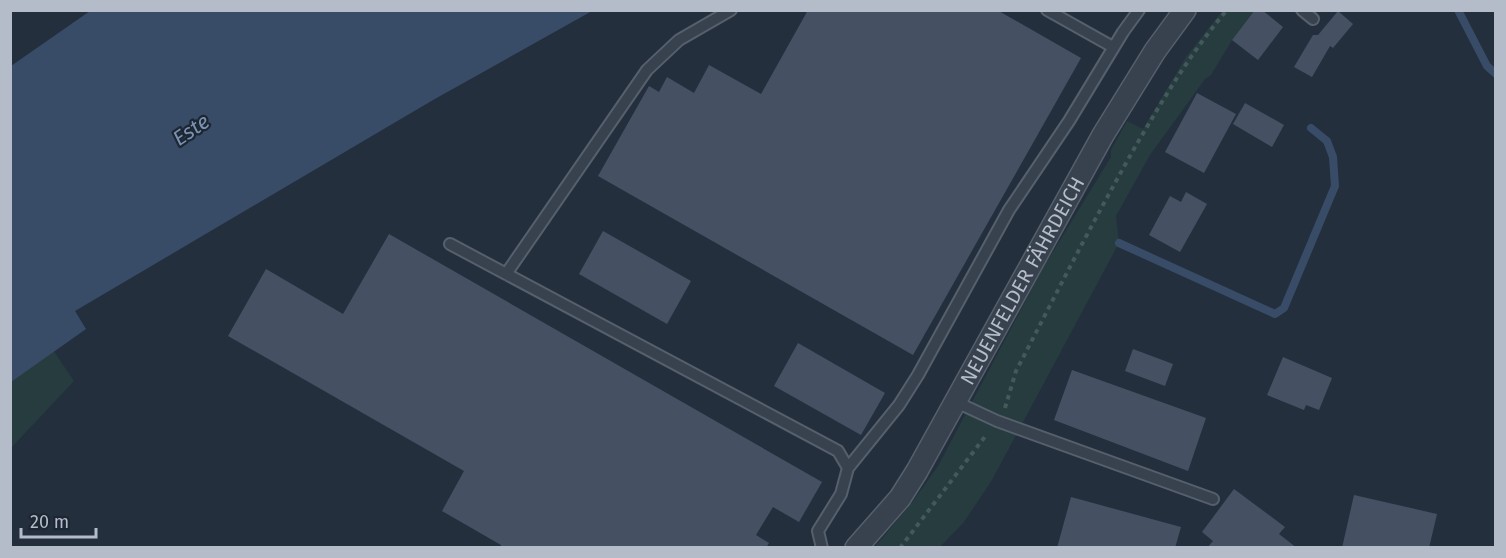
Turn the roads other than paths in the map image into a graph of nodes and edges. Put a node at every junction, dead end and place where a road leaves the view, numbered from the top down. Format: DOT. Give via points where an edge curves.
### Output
graph roads {
  1 [pos="731,10"];
  2 [pos="1047,10"];
  3 [pos="1140,10"];
  4 [pos="1185,10"];
  5 [pos="1302,10"];
  6 [pos="1313,19"];
  7 [pos="1113,47"];
  8 [pos="450,244"];
  9 [pos="506,274"];
  10 [pos="956,402"];
  11 [pos="848,468"];
  12 [pos="1213,499"];
  13 [pos="822,548"];
  14 [pos="856,548"];
  1 -- 9 [label="lane" via="680,40 647,70"];
  2 -- 7 [label="lane"];
  3 -- 7 [label="lane"];
  4 -- 10 [label="street, NEUENFELDER FÄHRDEICH" via="1103,135"];
  5 -- 6 [label="lane"];
  7 -- 11 [label="lane" via="1009,210 918,375"];
  8 -- 9 [label="lane"];
  9 -- 11 [label="lane" via="838,451"];
  10 -- 12 [label="lane" via="997,421"];
  10 -- 14 [label="street, NEUENFELDER FÄHRDEICH" via="906,489"];
  11 -- 13 [label="lane" via="841,495 818,531"];
}
